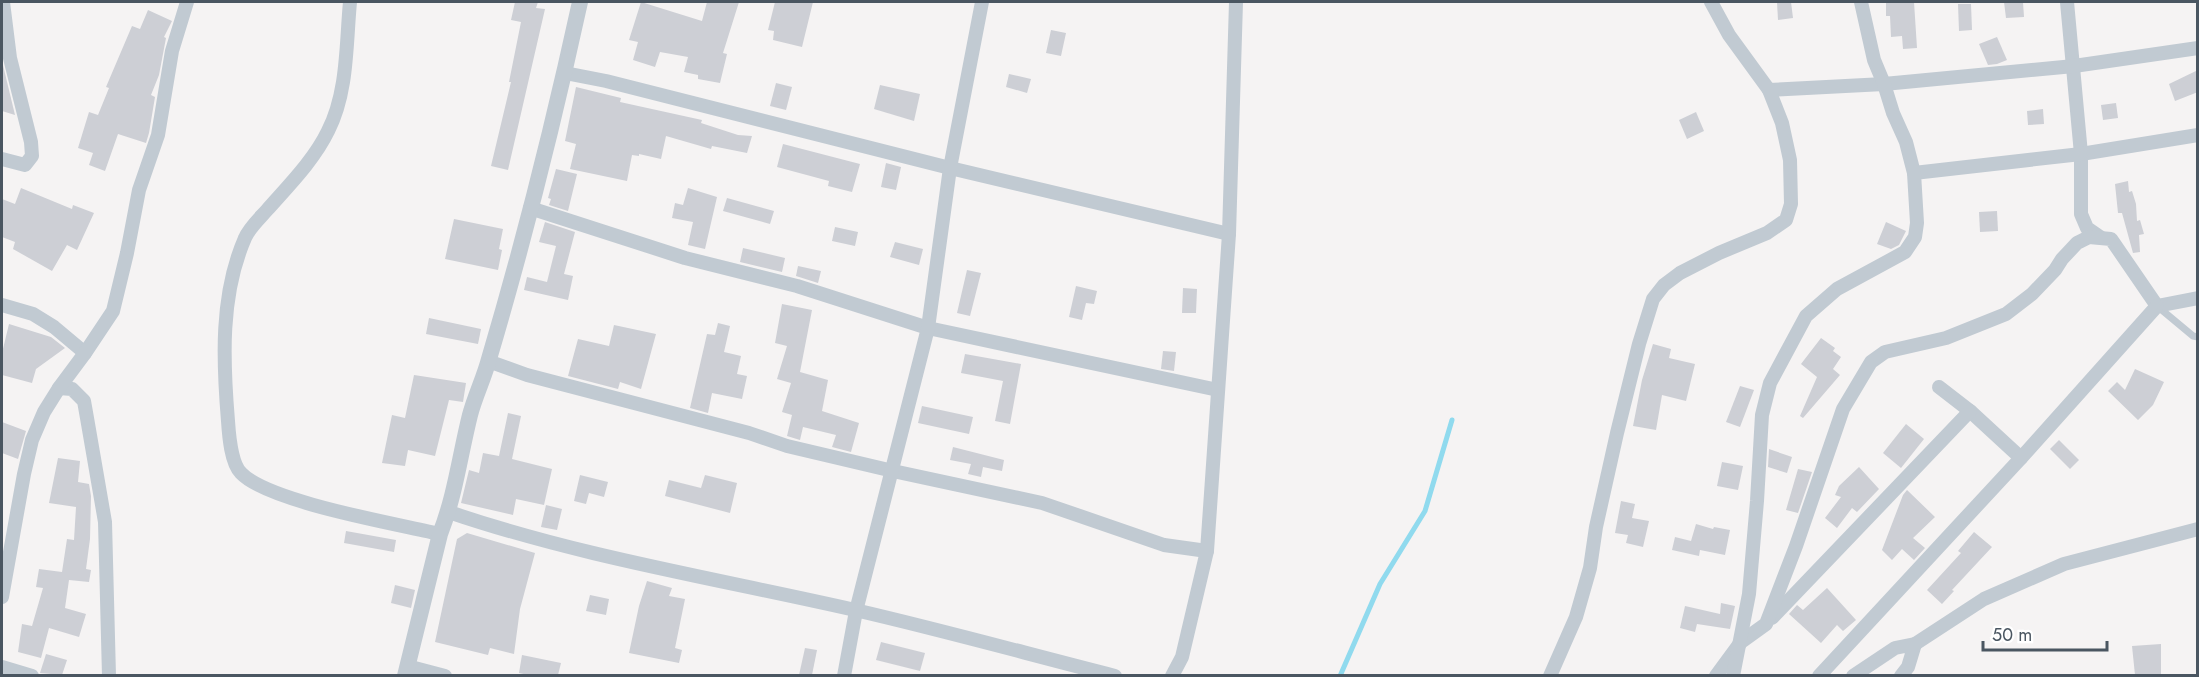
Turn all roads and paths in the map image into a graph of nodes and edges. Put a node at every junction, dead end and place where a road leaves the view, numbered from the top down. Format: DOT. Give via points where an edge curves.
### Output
graph roads {
  1 [pos="3,2"];
  2 [pos="188,2"];
  3 [pos="350,2"];
  4 [pos="580,2"];
  5 [pos="982,2"];
  6 [pos="1236,2"];
  7 [pos="1711,2"];
  8 [pos="1861,2"];
  9 [pos="2067,2"];
  10 [pos="2198,48"];
  11 [pos="2074,66"];
  12 [pos="565,73"];
  13 [pos="1884,84"];
  14 [pos="1769,90"];
  15 [pos="2198,135"];
  16 [pos="2081,154"];
  17 [pos="2,159"];
  18 [pos="950,168"];
  19 [pos="1914,173"];
  20 [pos="530,208"];
  21 [pos="1229,234"];
  22 [pos="2100,237"];
  23 [pos="2198,298"];
  24 [pos="2,305"];
  25 [pos="2157,306"];
  26 [pos="928,328"];
  27 [pos="2198,337"];
  28 [pos="86,353"];
  29 [pos="488,362"];
  30 [pos="1939,387"];
  31 [pos="59,388"];
  32 [pos="1218,390"];
  33 [pos="1970,411"];
  34 [pos="2021,458"];
  35 [pos="893,471"];
  36 [pos="449,512"];
  37 [pos="2198,529"];
  38 [pos="440,534"];
  39 [pos="1206,551"];
  40 [pos="2,597"];
  41 [pos="856,610"];
  42 [pos="1766,624"];
  43 [pos="1741,642"];
  44 [pos="1915,644"];
  45 [pos="2,667"];
  46 [pos="406,671"];
  47 [pos="32,675"];
  48 [pos="109,675"];
  49 [pos="445,675"];
  50 [pos="844,675"];
  51 [pos="1115,675"];
  52 [pos="1172,675"];
  53 [pos="1550,675"];
  54 [pos="1716,675"];
  55 [pos="1733,675"];
  56 [pos="1819,675"];
  57 [pos="1853,675"];
  58 [pos="1901,675"];
  1 -- 17 [label="street" via="10,58 32,156 25,165"];
  2 -- 28 [label="street" via="172,51 158,135 139,190 113,311"];
  3 -- 38 [label="street" via="342,81 329,130 314,155 245,236 231,281 223,366 230,446 240,472 260,487 313,504"];
  4 -- 12 [label="street"];
  5 -- 18 [label="street"];
  6 -- 21 [label="street"];
  7 -- 14 [label="street" via="1729,35"];
  8 -- 13 [label="street" via="1874,60"];
  9 -- 11 [label="street"];
  10 -- 11 [label="street"];
  11 -- 13 [label="street"];
  11 -- 16 [label="street"];
  12 -- 18 [label="street"];
  12 -- 20 [label="street"];
  13 -- 14 [label="street"];
  13 -- 19 [label="street"];
  14 -- 53 [label="street" via="1790,160 1791,204 1786,220 1767,233 1680,273 1653,299 1617,433 1590,568 1576,617"];
  15 -- 16 [label="street"];
  16 -- 19 [label="street"];
  16 -- 22 [label="street" via="2081,214 2088,228"];
  18 -- 21 [label="street"];
  18 -- 26 [label="street"];
  19 -- 43 [label="street" via="1917,223 1915,237 1905,252 1837,289 1806,316 1770,383 1762,416 1749,594"];
  20 -- 26 [label="street" via="685,258 797,286"];
  20 -- 29 [label="street"];
  21 -- 32 [label="street"];
  22 -- 25 [label="street" via="2111,239"];
  22 -- 42 [label="street" via="2077,243 2032,294 2006,314 1946,338 1885,352 1870,362 1843,409"];
  23 -- 25 [label="street"];
  24 -- 28 [label="street" via="33,314"];
  25 -- 27 [label="lane"];
  25 -- 34 [label="street"];
  26 -- 32 [label="street"];
  26 -- 35 [label="street"];
  28 -- 31 [label="street"];
  29 -- 35 [label="street" via="787,446"];
  29 -- 36 [label="street" via="470,414"];
  30 -- 33 [label="street"];
  31 -- 40 [label="street" via="32,440"];
  31 -- 48 [label="street" via="72,389 84,401 87,418 105,522"];
  32 -- 39 [label="street"];
  33 -- 34 [label="street"];
  33 -- 42 [label="street"];
  34 -- 56 [label="street"];
  35 -- 39 [label="street" via="1042,503 1164,545"];
  35 -- 41 [label="street"];
  36 -- 38 [label="street"];
  36 -- 41 [label="street" via="644,565"];
  37 -- 44 [label="street" via="2064,564 1984,599"];
  38 -- 46 [label="street"];
  39 -- 52 [label="street" via="1182,657"];
  41 -- 50 [label="street"];
  41 -- 51 [label="street"];
  42 -- 43 [label="street"];
  43 -- 54 [label="street"];
  43 -- 55 [label="street"];
  44 -- 57 [label="street" via="1895,648"];
  44 -- 58 [label="street" via="1908,667"];
  45 -- 47 [label="street"];
  46 -- 49 [label="street"];
}
